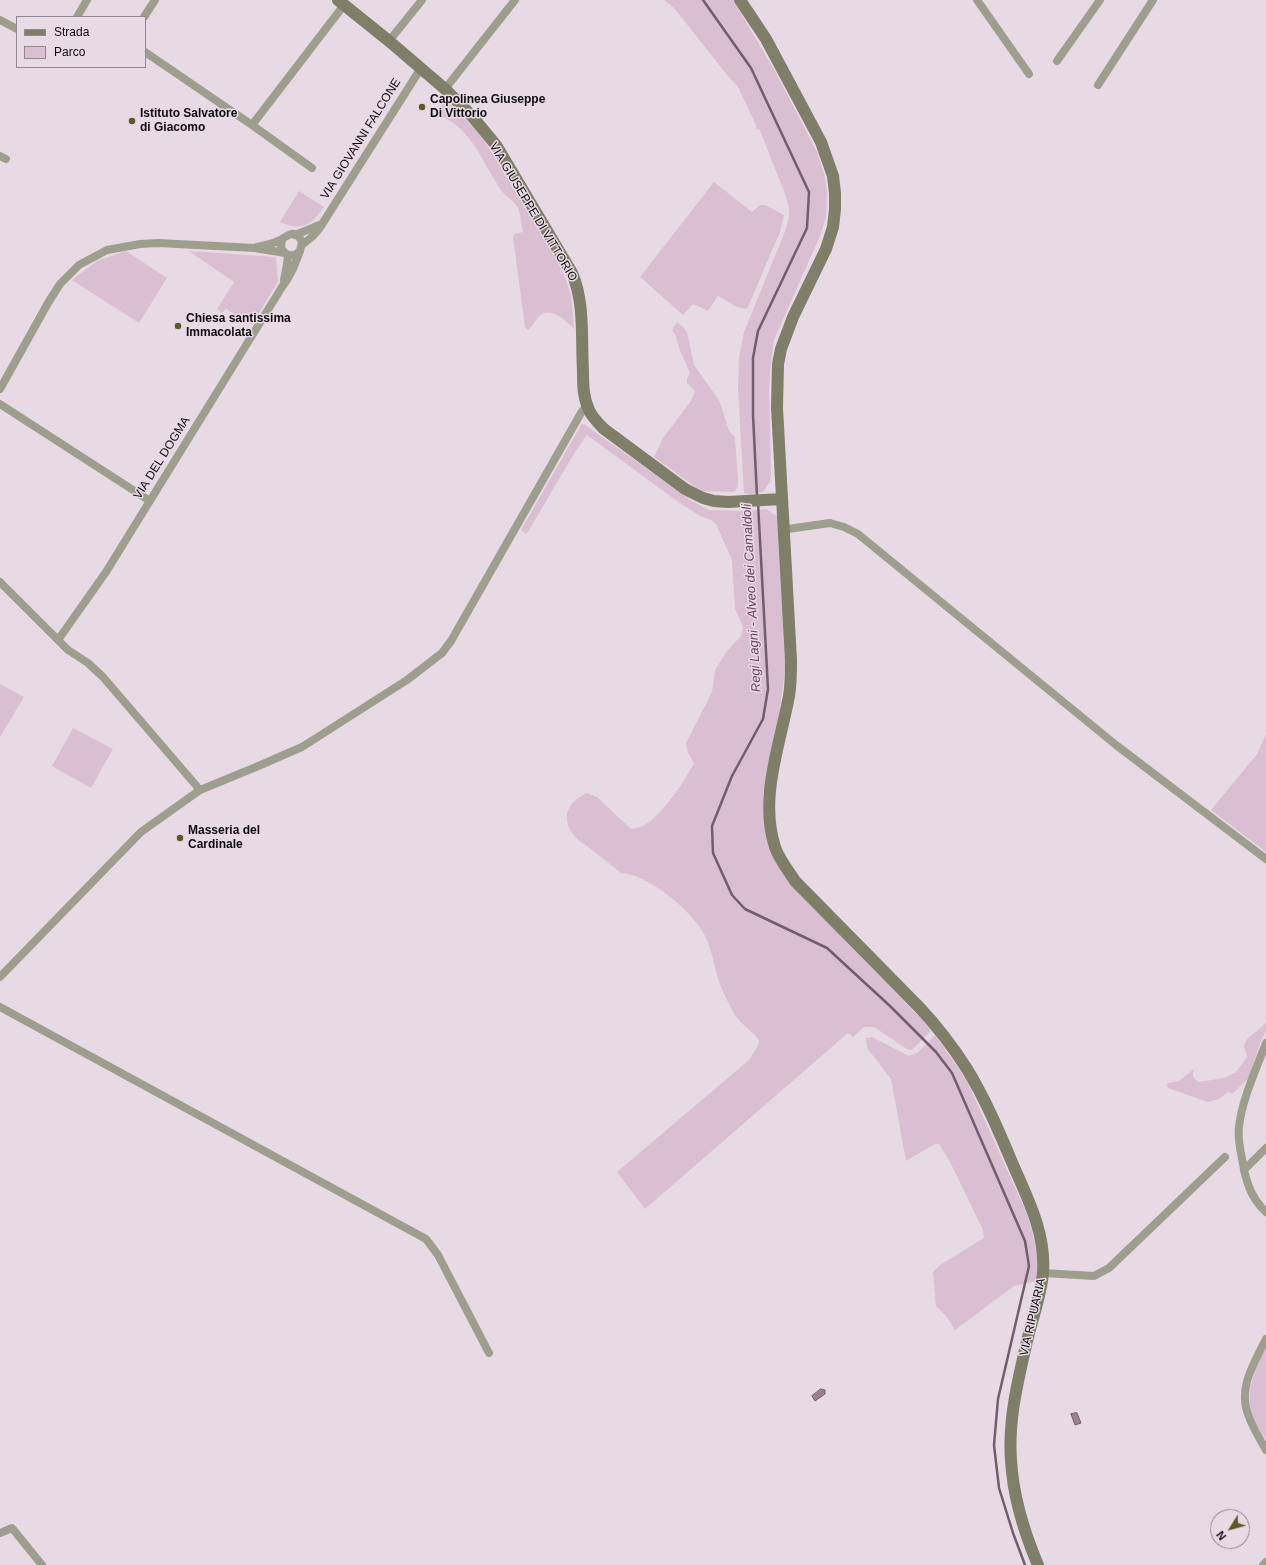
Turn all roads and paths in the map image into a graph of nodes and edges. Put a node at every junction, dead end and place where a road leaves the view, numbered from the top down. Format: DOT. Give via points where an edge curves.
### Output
graph roads {
  1 [pos="88,0"];
  2 [pos="155,0"];
  3 [pos="422,0"];
  4 [pos="515,0"];
  5 [pos="740,0"];
  6 [pos="977,0"];
  7 [pos="1100,0"];
  8 [pos="1153,0"];
  9 [pos="341,2"];
  10 [pos="78,16"];
  11 [pos="145,16"];
  12 [pos="0,20"];
  13 [pos="16,28"];
  14 [pos="389,41"];
  15 [pos="146,53"];
  16 [pos="1057,61"];
  17 [pos="421,68"];
  18 [pos="1029,74"];
  19 [pos="1098,85"];
  20 [pos="445,89"];
  21 [pos="252,125"];
  22 [pos="312,168"];
  23 [pos="322,224"];
  24 [pos="295,235"];
  25 [pos="282,240"];
  26 [pos="255,248"];
  27 [pos="301,248"];
  28 [pos="286,254"];
  29 [pos="282,287"];
  30 [pos="0,389"];
  31 [pos="0,404"];
  32 [pos="587,406"];
  33 [pos="781,499"];
  34 [pos="150,501"];
  35 [pos="785,529"];
  36 [pos="0,582"];
  37 [pos="58,640"];
  38 [pos="200,790"];
  39 [pos="1266,859"];
  40 [pos="0,977"];
  41 [pos="0,1007"];
  42 [pos="1266,1044"];
  43 [pos="1266,1148"];
  44 [pos="1225,1157"];
  45 [pos="1244,1170"];
  46 [pos="1266,1212"];
  47 [pos="1043,1273"];
  48 [pos="1266,1339"];
  49 [pos="489,1352"];
  50 [pos="1266,1450"];
  51 [pos="0,1534"];
  52 [pos="1266,1562"];
  53 [pos="42,1565"];
  54 [pos="1038,1565"];
  55 [pos="1263,1565"];
  1 -- 10 [label="street"];
  2 -- 11 [label="street"];
  3 -- 14 [label="street"];
  4 -- 20 [label="street"];
  5 -- 33 [label="street, VIA RIPUARIA" via="766,39 821,142 833,176 835,192 836,209 826,249 793,317 781,349 777,386"];
  6 -- 18 [label="street"];
  7 -- 16 [label="street"];
  8 -- 19 [label="street"];
  9 -- 14 [label="street, VIA GIUSEPPE DI VITTORIO"];
  9 -- 21 [label="street"];
  12 -- 13 [label="street"];
  14 -- 17 [label="street, VIA GIUSEPPE DI VITTORIO"];
  15 -- 21 [label="street"];
  17 -- 20 [label="street, VIA GIUSEPPE DI VITTORIO"];
  17 -- 23 [label="street, VIA GIOVANNI FALCONE"];
  20 -- 32 [label="street, VIA GIUSEPPE DI VITTORIO" via="496,145 572,273 580,300 583,389"];
  21 -- 22 [label="street"];
  23 -- 24 [label="street"];
  23 -- 27 [label="street, VIA GIOVANNI FALCONE"];
  24 -- 25 [label="street" via="289,234"];
  24 -- 27 [label="street" via="300,239"];
  25 -- 26 [label="street"];
  25 -- 28 [label="street" via="281,247"];
  26 -- 28 [label="street"];
  26 -- 30 [label="street" via="158,242 107,250 92,257 79,265 60,284"];
  27 -- 28 [label="street" via="295,255"];
  27 -- 29 [label="street, VIA DEL DOGMA" via="295,266"];
  28 -- 29 [label="street" via="286,272"];
  29 -- 34 [label="street, VIA DEL DOGMA"];
  31 -- 34 [label="street"];
  32 -- 33 [label="street, VIA GIUSEPPE DI VITTORIO" via="604,429 689,492 714,501"];
  32 -- 38 [label="street" via="442,653 407,680 302,747"];
  33 -- 35 [label="street, VIA RIPUARIA"];
  34 -- 37 [label="street, VIA DEL DOGMA" via="106,572"];
  35 -- 39 [label="street" via="830,523 858,534 1068,707"];
  35 -- 47 [label="street, VIA RIPUARIA" via="791,660 789,695 768,804 775,847 795,881 919,1007 967,1069 993,1119 1029,1201 1040,1234"];
  36 -- 37 [label="street"];
  37 -- 38 [label="street" via="102,677"];
  38 -- 40 [label="street" via="141,832"];
  41 -- 49 [label="street" via="426,1239 438,1255"];
  42 -- 45 [label="street" via="1243,1106 1239,1128"];
  43 -- 45 [label="street"];
  44 -- 47 [label="street" via="1102,1273 1088,1276"];
  45 -- 46 [label="street" via="1252,1196"];
  47 -- 54 [label="street, VIA RIPUARIA" via="1017,1387 1011,1438 1015,1494"];
  48 -- 50 [label="street" via="1247,1378 1244,1392 1249,1417"];
  51 -- 53 [label="street" via="12,1528"];
  52 -- 55 [label="street"];
}
